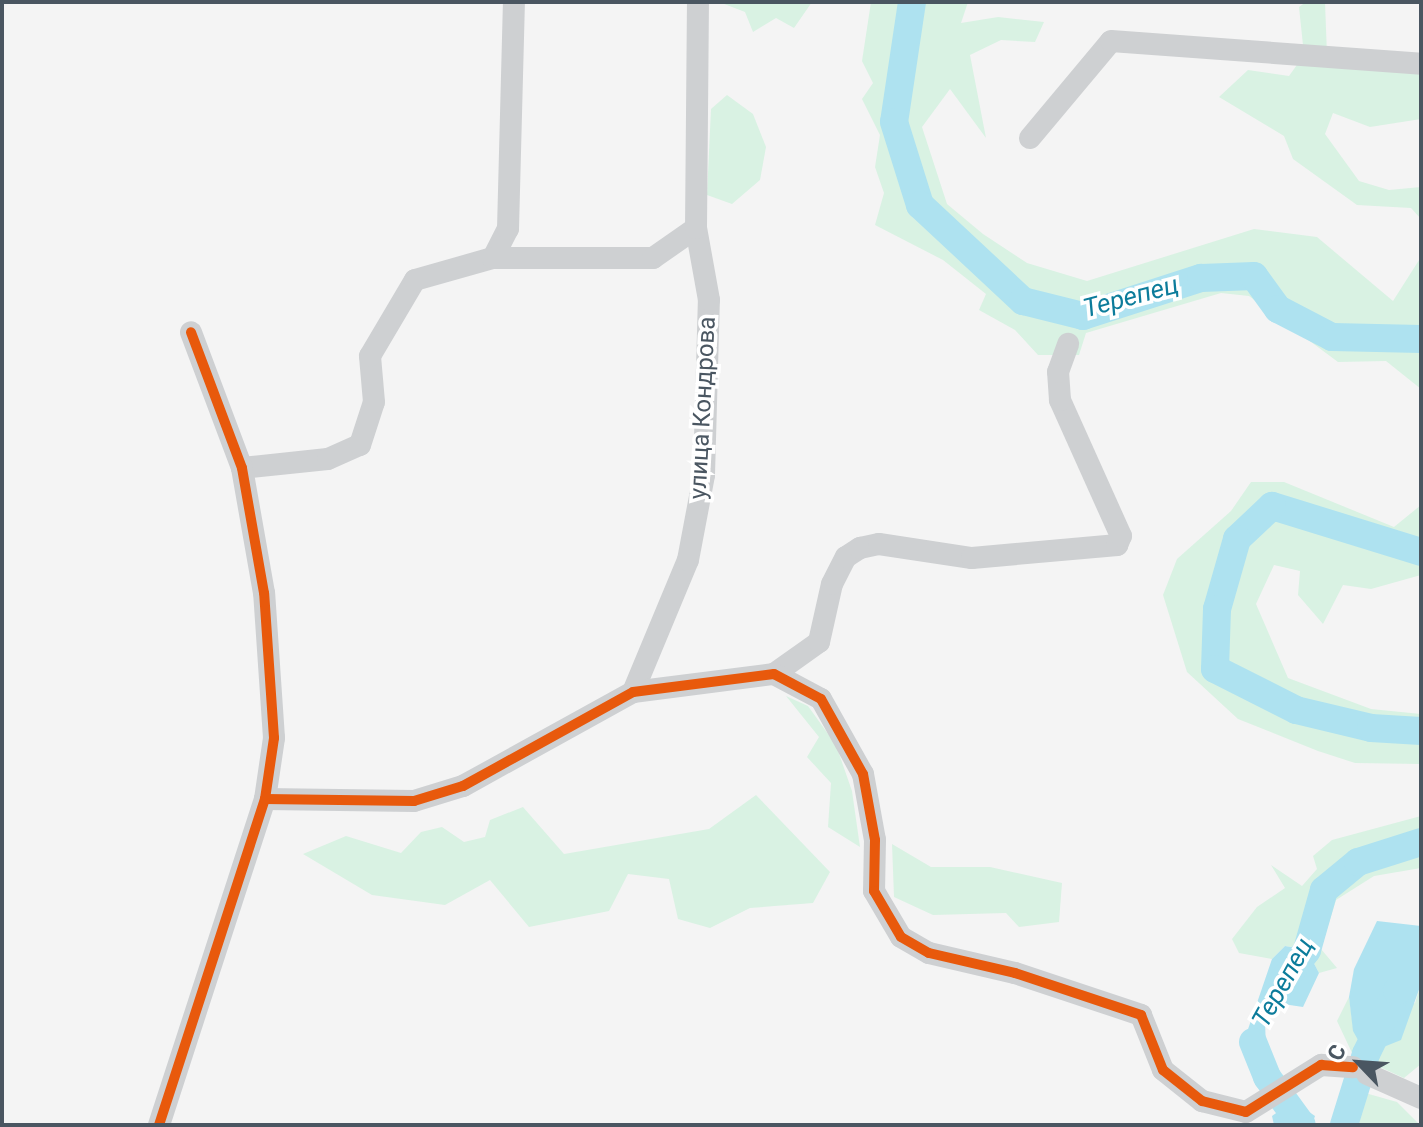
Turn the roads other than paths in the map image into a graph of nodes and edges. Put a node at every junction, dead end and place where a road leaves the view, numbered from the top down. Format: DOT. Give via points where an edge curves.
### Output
graph roads {
  1 [pos="514,2"];
  2 [pos="698,2"];
  3 [pos="1421,64"];
  4 [pos="1030,138"];
  5 [pos="696,228"];
  6 [pos="493,258"];
  7 [pos="191,332"];
  8 [pos="1068,344"];
  9 [pos="242,468"];
  10 [pos="774,674"];
  11 [pos="633,692"];
  12 [pos="265,799"];
  13 [pos="1421,1098"];
  14 [pos="159,1125"];
  1 -- 6 [label="street" via="508,229"];
  2 -- 5 [label="street, улица Кондрова"];
  3 -- 4 [label="street" via="1111,41"];
  5 -- 6 [label="street" via="653,258"];
  5 -- 11 [label="street, улица Кондрова" via="709,300 704,475 688,560"];
  6 -- 9 [label="street" via="415,280 370,356 374,402 360,445 328,459"];
  7 -- 9 [label="street"];
  8 -- 10 [label="street" via="1058,372 1060,400 1121,536 1117,545 972,558 879,544 860,548 846,557 832,584 819,642"];
  9 -- 12 [label="street" via="268,651 274,738"];
  10 -- 11 [label="street"];
  10 -- 13 [label="street" via="821,699 863,774 875,840 874,891 901,937 929,953 1015,973 1141,1015 1163,1070 1202,1101 1246,1112 1321,1065 1360,1070"];
  11 -- 12 [label="street" via="463,786 414,801"];
  12 -- 14 [label="street"];
}
